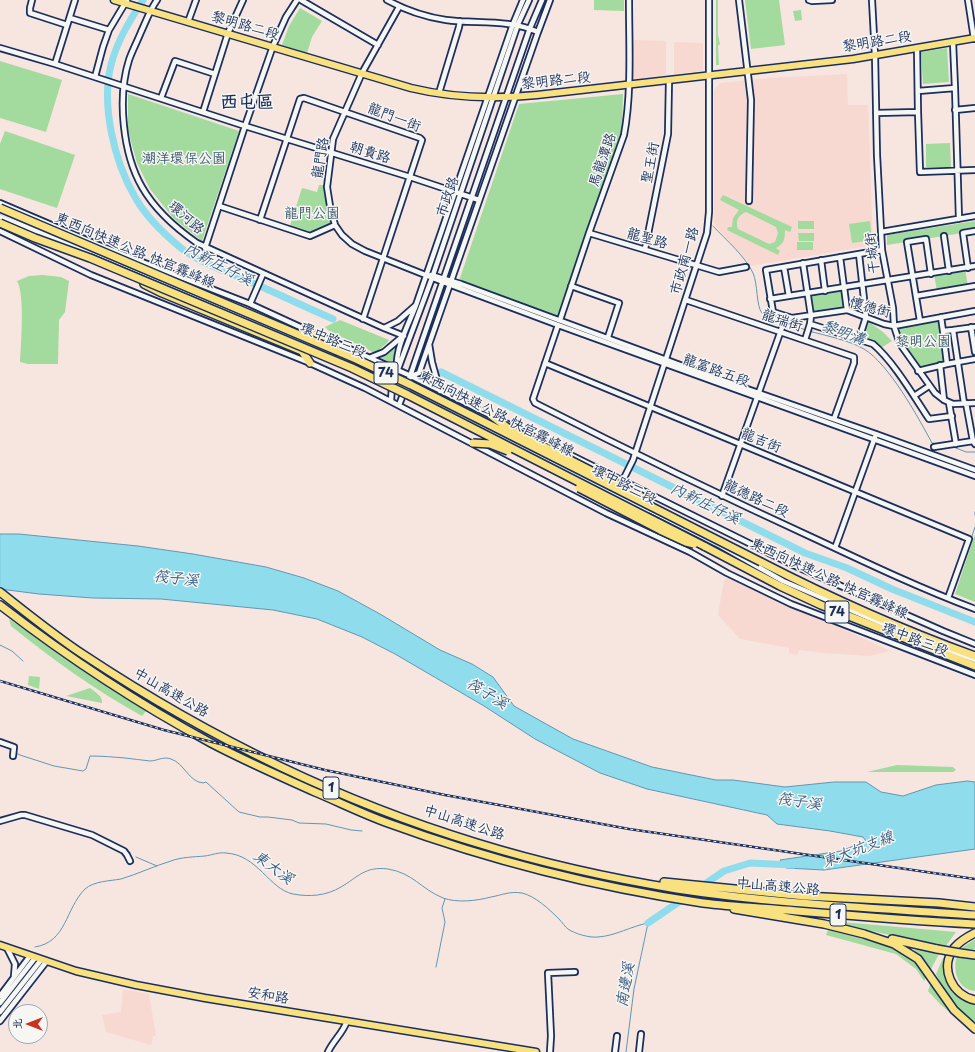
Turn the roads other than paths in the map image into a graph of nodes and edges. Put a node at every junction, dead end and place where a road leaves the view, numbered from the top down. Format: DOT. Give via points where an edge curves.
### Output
graph roads {
  1 [pos="32,0"];
  2 [pos="76,0"];
  3 [pos="114,0"];
  4 [pos="157,0"];
  5 [pos="196,0"];
  6 [pos="243,0"];
  7 [pos="297,0"];
  8 [pos="301,0"];
  9 [pos="387,0"];
  10 [pos="523,0"];
  11 [pos="529,0"];
  12 [pos="542,0"];
  13 [pos="550,0"];
  14 [pos="629,0"];
  15 [pos="709,0"];
  16 [pos="739,0"];
  17 [pos="809,0"];
  18 [pos="832,0"];
  19 [pos="872,0"];
  20 [pos="968,0"];
  21 [pos="127,2"];
  22 [pos="399,7"];
  23 [pos="149,10"];
  24 [pos="70,18"];
  25 [pos="460,21"];
  26 [pos="188,22"];
  27 [pos="516,24"];
  28 [pos="67,25"];
  29 [pos="530,28"];
  30 [pos="109,30"];
  31 [pos="538,32"];
  32 [pos="228,33"];
  33 [pos="974,38"];
  34 [pos="953,42"];
  35 [pos="378,45"];
  36 [pos="273,46"];
  37 [pos="0,48"];
  38 [pos="918,48"];
  39 [pos="875,55"];
  40 [pos="55,64"];
  41 [pos="747,71"];
  42 [pos="362,72"];
  43 [pos="215,74"];
  44 [pos="709,76"];
  45 [pos="95,77"];
  46 [pos="668,80"];
  47 [pos="628,85"];
  48 [pos="124,86"];
  49 [pos="954,88"];
  50 [pos="918,91"];
  51 [pos="439,93"];
  52 [pos="492,97"];
  53 [pos="507,97"];
  54 [pos="515,97"];
  55 [pos="161,98"];
  56 [pos="975,108"];
  57 [pos="955,110"];
  58 [pos="203,112"];
  59 [pos="345,112"];
  60 [pos="918,112"];
  61 [pos="876,113"];
  62 [pos="245,126"];
  63 [pos="287,139"];
  64 [pos="331,153"];
  65 [pos="975,170"];
  66 [pos="958,171"];
  67 [pos="410,177"];
  68 [pos="456,193"];
  69 [pos="461,195"];
  70 [pos="472,198"];
  71 [pos="479,200"];
  72 [pos="749,201"];
  73 [pos="0,203"];
  74 [pos="219,206"];
  75 [pos="0,208"];
  76 [pos="0,212"];
  77 [pos="975,216"];
  78 [pos="0,217"];
  79 [pos="959,219"];
  80 [pos="260,220"];
  81 [pos="0,223"];
  82 [pos="335,225"];
  83 [pos="0,231"];
  84 [pos="975,231"];
  85 [pos="881,232"];
  86 [pos="589,233"];
  87 [pos="944,236"];
  88 [pos="206,248"];
  89 [pos="645,249"];
  90 [pos="97,250"];
  91 [pos="882,250"];
  92 [pos="858,254"];
  93 [pos="840,257"];
  94 [pos="90,258"];
  95 [pos="382,258"];
  96 [pos="821,260"];
  97 [pos="803,263"];
  98 [pos="697,265"];
  99 [pos="975,266"];
  100 [pos="746,267"];
  101 [pos="784,267"];
  102 [pos="968,268"];
  103 [pos="949,271"];
  104 [pos="425,274"];
  105 [pos="931,274"];
  106 [pos="262,276"];
  107 [pos="433,276"];
  108 [pos="913,276"];
  109 [pos="444,280"];
  110 [pos="189,281"];
  111 [pos="887,281"];
  112 [pos="450,283"];
  113 [pos="863,285"];
  114 [pos="571,286"];
  115 [pos="975,286"];
  116 [pos="844,288"];
  117 [pos="184,291"];
  118 [pos="825,291"];
  119 [pos="807,294"];
  120 [pos="789,296"];
  121 [pos="916,296"];
  122 [pos="770,299"];
  123 [pos="686,300"];
  124 [pos="250,304"];
  125 [pos="416,305"];
  126 [pos="847,310"];
  127 [pos="975,311"];
  128 [pos="811,316"];
  129 [pos="866,317"];
  130 [pos="941,317"];
  131 [pos="363,319"];
  132 [pos="785,319"];
  133 [pos="920,321"];
  134 [pos="559,323"];
  135 [pos="810,325"];
  136 [pos="894,326"];
  137 [pos="413,327"];
  138 [pos="973,327"];
  139 [pos="384,328"];
  140 [pos="953,330"];
  141 [pos="943,331"];
  142 [pos="781,332"];
  143 [pos="404,336"];
  144 [pos="322,337"];
  145 [pos="608,337"];
  146 [pos="805,339"];
  147 [pos="858,340"];
  148 [pos="429,343"];
  149 [pos="975,352"];
  150 [pos="369,358"];
  151 [pos="975,359"];
  152 [pos="665,361"];
  153 [pos="958,362"];
  154 [pos="310,363"];
  155 [pos="545,363"];
  156 [pos="947,364"];
  157 [pos="940,365"];
  158 [pos="398,370"];
  159 [pos="918,371"];
  160 [pos="411,376"];
  161 [pos="393,383"];
  162 [pos="928,386"];
  163 [pos="406,389"];
  164 [pos="440,391"];
  165 [pos="759,396"];
  166 [pos="914,396"];
  167 [pos="533,399"];
  168 [pos="944,400"];
  169 [pos="391,401"];
  170 [pos="949,403"];
  171 [pos="965,403"];
  172 [pos="975,403"];
  173 [pos="399,405"];
  174 [pos="650,407"];
  175 [pos="492,416"];
  176 [pos="952,416"];
  177 [pos="834,419"];
  178 [pos="876,434"];
  179 [pos="874,440"];
  180 [pos="474,443"];
  181 [pos="974,443"];
  182 [pos="741,444"];
  183 [pos="956,444"];
  184 [pos="934,447"];
  185 [pos="635,454"];
  186 [pos="975,470"];
  187 [pos="975,476"];
  188 [pos="624,478"];
  189 [pos="855,492"];
  190 [pos="617,495"];
  191 [pos="722,496"];
  192 [pos="606,513"];
  193 [pos="704,546"];
  194 [pos="835,548"];
  195 [pos="761,562"];
  196 [pos="0,592"];
  197 [pos="948,598"];
  198 [pos="0,605"];
  199 [pos="975,609"];
  200 [pos="975,644"];
  201 [pos="975,656"];
  202 [pos="975,660"];
  203 [pos="975,665"];
  204 [pos="975,675"];
  205 [pos="0,742"];
  206 [pos="13,756"];
  207 [pos="0,821"];
  208 [pos="130,861"];
  209 [pos="641,882"];
  210 [pos="720,891"];
  211 [pos="975,902"];
  212 [pos="709,903"];
  213 [pos="939,903"];
  214 [pos="975,907"];
  215 [pos="975,915"];
  216 [pos="975,924"];
  217 [pos="864,934"];
  218 [pos="975,934"];
  219 [pos="0,945"];
  220 [pos="7,948"];
  221 [pos="975,955"];
  222 [pos="38,959"];
  223 [pos="575,972"];
  224 [pos="13,979"];
  225 [pos="0,996"];
  226 [pos="975,1000"];
  227 [pos="0,1003"];
  228 [pos="0,1012"];
  229 [pos="0,1021"];
  230 [pos="347,1021"];
  231 [pos="975,1029"];
  232 [pos="641,1034"];
  233 [pos="616,1036"];
  234 [pos="328,1052"];
  235 [pos="536,1052"];
  236 [pos="550,1052"];
  237 [pos="615,1052"];
  238 [pos="639,1052"];
  1 -- 28 [label="street" via="30,13"];
  2 -- 24 [label="street"];
  3 -- 21 [label="main road"];
  4 -- 23 [label="street, 環河路"];
  5 -- 26 [label="street"];
  6 -- 32 [label="street"];
  7 -- 36 [label="street"];
  8 -- 35 [label="street"];
  9 -- 22 [label="street"];
  10 -- 27 [label="street, 市政路"];
  11 -- 27 [label="street, 市政路"];
  12 -- 29 [label="street, 市政路"];
  13 -- 31 [label="street, 市政路"];
  14 -- 47 [label="street, 馬龍潭路"];
  15 -- 44 [label="street, 市政南一路"];
  16 -- 41 [label="street"];
  17 -- 18 [label="street"];
  19 -- 39 [label="street, 干城街"];
  20 -- 33 [label="street"];
  21 -- 23 [label="main road, 黎明路二段"];
  21 -- 30 [label="street"];
  22 -- 25 [label="street"];
  22 -- 35 [label="street, 龍門路"];
  23 -- 26 [label="main road, 黎明路二段"];
  23 -- 48 [label="street, 環河路" via="129,61"];
  24 -- 28 [label="street"];
  24 -- 30 [label="street"];
  25 -- 27 [label="street"];
  25 -- 51 [label="street"];
  26 -- 32 [label="main road, 黎明路二段"];
  27 -- 29 [label="street"];
  27 -- 52 [label="street, 市政路"];
  28 -- 40 [label="street"];
  29 -- 31 [label="street"];
  29 -- 53 [label="street, 市政路"];
  30 -- 45 [label="street"];
  31 -- 54 [label="street, 市政路"];
  32 -- 36 [label="main road, 黎明路二段"];
  32 -- 43 [label="street"];
  33 -- 34 [label="main road, 黎明路二段"];
  34 -- 38 [label="main road, 黎明路二段"];
  34 -- 49 [label="street"];
  35 -- 42 [label="street, 龍門路"];
  36 -- 42 [label="main road, 黎明路二段"];
  36 -- 62 [label="street"];
  37 -- 40 [label="street"];
  38 -- 39 [label="main road, 黎明路二段"];
  38 -- 50 [label="street"];
  39 -- 41 [label="main road, 黎明路二段"];
  39 -- 61 [label="street, 干城街"];
  40 -- 45 [label="street"];
  41 -- 44 [label="main road, 黎明路二段"];
  41 -- 72 [label="street" via="751,100"];
  42 -- 51 [label="main road, 黎明路二段" via="411,88"];
  42 -- 59 [label="street, 龍門路"];
  43 -- 55 [label="street" via="175,61"];
  43 -- 58 [label="street"];
  44 -- 46 [label="main road, 黎明路二段"];
  44 -- 98 [label="street, 市政南一路" via="707,232"];
  45 -- 48 [label="street, 朝貴路"];
  46 -- 47 [label="main road, 黎明路二段"];
  46 -- 89 [label="street, 聖王街" via="668,134"];
  47 -- 54 [label="main road, 黎明路二段"];
  47 -- 86 [label="street, 馬龍潭路" via="624,135"];
  48 -- 55 [label="street, 朝貴路"];
  48 -- 88 [label="street, 環河路" via="124,128 127,147 142,187 164,215 186,235"];
  49 -- 50 [label="street"];
  49 -- 57 [label="street"];
  50 -- 60 [label="street"];
  51 -- 52 [label="main road, 黎明路二段"];
  52 -- 53 [label="main road, 黎明路二段"];
  52 -- 68 [label="street, 市政路"];
  52 -- 69 [label="street, 市政路"];
  53 -- 54 [label="main road, 黎明路二段"];
  53 -- 70 [label="street, 市政路"];
  54 -- 71 [label="street, 市政路"];
  55 -- 58 [label="street, 朝貴路"];
  56 -- 57 [label="street"];
  57 -- 66 [label="street"];
  58 -- 62 [label="street, 朝貴路"];
  59 -- 63 [label="street, 龍門一街" via="304,98 300,99"];
  59 -- 64 [label="street, 龍門路" via="333,139"];
  59 -- 67 [label="street, 龍門一街" via="422,140"];
  60 -- 61 [label="street"];
  60 -- 66 [label="street" via="920,172"];
  61 -- 85 [label="street, 干城街"];
  62 -- 63 [label="street, 朝貴路"];
  62 -- 74 [label="street"];
  63 -- 64 [label="street, 朝貴路"];
  63 -- 80 [label="street, 龍門一街"];
  64 -- 67 [label="street, 朝貴路"];
  64 -- 82 [label="street, 龍門路" via="327,187"];
  65 -- 66 [label="street"];
  66 -- 79 [label="street"];
  67 -- 68 [label="street, 朝貴路"];
  67 -- 95 [label="street, 龍門一街"];
  68 -- 69 [label="street, 朝貴路"];
  68 -- 104 [label="street, 市政路"];
  69 -- 70 [label="street, 朝貴路"];
  69 -- 107 [label="street, 市政路"];
  70 -- 71 [label="street, 朝貴路"];
  70 -- 109 [label="street, 市政路"];
  71 -- 112 [label="street, 市政路"];
  73 -- 110 [label="street, 環中路三段"];
  74 -- 80 [label="street"];
  74 -- 88 [label="street"];
  75 -- 90 [label="highway, 東西向快速公路 快官霧峰線 / 74, bridge"];
  76 -- 117 [label="street, 環中路三段"];
  77 -- 79 [label="street"];
  78 -- 161 [label="street, 環中路三段"];
  79 -- 85 [label="street"];
  80 -- 82 [label="street" via="310,236"];
  81 -- 94 [label="highway, 東西向快速公路 快官霧峰線 / 74, bridge"];
  82 -- 95 [label="street, 龍門路" via="352,244"];
  83 -- 154 [label="street, 環中路三段" via="91,275"];
  84 -- 102 [label="street" via="963,233"];
  85 -- 91 [label="street, 干城街"];
  86 -- 89 [label="street, 龍聖路"];
  86 -- 114 [label="street, 馬龍潭路"];
  87 -- 103 [label="street"];
  88 -- 106 [label="street, 環河路"];
  89 -- 98 [label="street, 龍聖路"];
  90 -- 144 [label="highway, bridge" via="104,250 151,268"];
  90 -- 195 [label="highway, 東西向快速公路 快官霧峰線 / 74, bridge" via="318,342 397,378"];
  91 -- 92 [label="street"];
  91 -- 111 [label="street, 干城街"];
  92 -- 93 [label="street"];
  92 -- 113 [label="street"];
  93 -- 96 [label="street"];
  93 -- 116 [label="street"];
  94 -- 154 [label="highway, bridge" via="162,293 302,351"];
  94 -- 193 [label="highway, 東西向快速公路 快官霧峰線 / 74, bridge" via="352,368"];
  95 -- 104 [label="street, 龍門路"];
  95 -- 131 [label="street, 龍門一街"];
  96 -- 97 [label="street"];
  96 -- 118 [label="street"];
  97 -- 101 [label="street"];
  97 -- 119 [label="street"];
  98 -- 100 [label="street, 龍聖路" via="719,272"];
  98 -- 123 [label="street, 市政南一路"];
  99 -- 102 [label="street"];
  101 -- 120 [label="street"];
  101 -- 122 [label="street" via="766,270"];
  102 -- 103 [label="street"];
  103 -- 105 [label="street"];
  104 -- 107 [label="street, 龍門路"];
  104 -- 125 [label="street, 市政路"];
  105 -- 108 [label="street"];
  105 -- 108 [label="street" via="926,239 907,242"];
  106 -- 124 [label="street"];
  106 -- 131 [label="street, 環河路"];
  107 -- 109 [label="street, 龍門路"];
  107 -- 137 [label="street, 市政路"];
  108 -- 111 [label="street"];
  108 -- 121 [label="street"];
  109 -- 112 [label="street, 龍門路"];
  109 -- 160 [label="street, 市政路"];
  110 -- 117 [label="street"];
  110 -- 124 [label="street, 環中路三段"];
  111 -- 113 [label="street"];
  111 -- 136 [label="street, 干城街"];
  112 -- 134 [label="street, 龍富路五段"];
  112 -- 148 [label="street, 市政路"];
  113 -- 116 [label="street"];
  113 -- 129 [label="street"];
  114 -- 134 [label="street, 馬龍潭路"];
  114 -- 145 [label="street" via="619,303"];
  115 -- 121 [label="street"];
  116 -- 118 [label="street"];
  116 -- 126 [label="street"];
  117 -- 161 [label="street, 環中路三段" via="355,362"];
  118 -- 119 [label="street"];
  119 -- 120 [label="street"];
  119 -- 128 [label="street"];
  120 -- 122 [label="street"];
  121 -- 133 [label="street"];
  122 -- 128 [label="street, 懷德街" via="773,312 792,318"];
  123 -- 142 [label="street, 龍瑞街"];
  123 -- 152 [label="street, 市政南一路"];
  124 -- 144 [label="street, 環中路三段"];
  125 -- 139 [label="street" via="398,321"];
  125 -- 143 [label="street, 市政路"];
  126 -- 128 [label="street, 懷德街"];
  126 -- 129 [label="street, 懷德街"];
  127 -- 130 [label="street, 懷德街"];
  128 -- 135 [label="street"];
  129 -- 136 [label="street, 懷德街"];
  129 -- 147 [label="street"];
  130 -- 133 [label="street, 懷德街"];
  130 -- 141 [label="street"];
  131 -- 139 [label="street, 環河路"];
  132 -- 142 [label="street"];
  133 -- 136 [label="street, 懷德街"];
  134 -- 145 [label="street, 龍富路五段"];
  134 -- 152 [label="street, 龍富路五段"];
  134 -- 155 [label="street, 馬龍潭路"];
  135 -- 146 [label="street"];
  135 -- 147 [label="street"];
  136 -- 159 [label="street, 干城街" via="900,344"];
  137 -- 143 [label="street"];
  137 -- 158 [label="street, 市政路"];
  138 -- 140 [label="street"];
  138 -- 149 [label="street"];
  139 -- 143 [label="street, 環河路"];
  140 -- 141 [label="street"];
  140 -- 153 [label="street"];
  141 -- 156 [label="street"];
  142 -- 146 [label="street, 龍瑞街"];
  142 -- 165 [label="street"];
  143 -- 150 [label="street" via="384,352"];
  143 -- 158 [label="street, 市政路" via="396,361"];
  144 -- 150 [label="street, 環中路三段"];
  145 -- 152 [label="street, 龍富路五段"];
  146 -- 177 [label="street, 龍瑞街" via="854,357"];
  147 -- 166 [label="street" via="873,344 879,349"];
  148 -- 160 [label="street, 市政路" via="419,373"];
  148 -- 164 [label="street"];
  150 -- 158 [label="street, 環中路三段"];
  151 -- 153 [label="street"];
  152 -- 165 [label="street, 龍富路五段"];
  152 -- 174 [label="street, 市政南一路"];
  153 -- 156 [label="street"];
  153 -- 171 [label="street"];
  154 -- 169 [label="street, 環中路三段"];
  155 -- 167 [label="street, 馬龍潭路"];
  155 -- 174 [label="street, 龍吉街"];
  156 -- 157 [label="street"];
  157 -- 159 [label="street"];
  157 -- 168 [label="street"];
  158 -- 160 [label="street, 環中路三段"];
  158 -- 161 [label="street, 市政路"];
  159 -- 162 [label="street, 干城街"];
  160 -- 163 [label="street, 市政路"];
  160 -- 164 [label="street, 環中路三段"];
  161 -- 163 [label="street, 環中路三段"];
  161 -- 169 [label="street, 市政路"];
  162 -- 166 [label="street"];
  162 -- 168 [label="street, 干城街"];
  163 -- 173 [label="street, 市政路"];
  163 -- 190 [label="street, 環中路三段"];
  164 -- 175 [label="street, 環中路三段"];
  165 -- 177 [label="street, 龍富路五段"];
  165 -- 179 [label="street, 龍富路五段"];
  165 -- 182 [label="street"];
  166 -- 176 [label="street" via="929,419"];
  167 -- 185 [label="street, 龍德路二段"];
  168 -- 170 [label="street, 干城街"];
  169 -- 173 [label="street, 環中路三段"];
  170 -- 171 [label="street"];
  170 -- 176 [label="street"];
  171 -- 172 [label="street"];
  171 -- 181 [label="street"];
  173 -- 180 [label="street, 環中路三段"];
  174 -- 182 [label="street, 龍吉街"];
  174 -- 185 [label="street, 市政南一路"];
  175 -- 188 [label="street, 環中路三段"];
  175 -- 195 [label="highway, bridge" via="508,428"];
  176 -- 183 [label="street"];
  177 -- 178 [label="street, 龍富路五段"];
  178 -- 179 [label="street"];
  178 -- 186 [label="street, 龍富路五段"];
  179 -- 187 [label="street, 龍富路五段"];
  179 -- 189 [label="street"];
  180 -- 192 [label="street, 環中路三段"];
  180 -- 193 [label="highway, bridge" via="490,444 510,452 660,530 686,542"];
  181 -- 183 [label="street"];
  182 -- 189 [label="street, 龍吉街"];
  182 -- 191 [label="street"];
  183 -- 184 [label="street"];
  185 -- 188 [label="street, 市政南一路"];
  185 -- 191 [label="street, 龍德路二段"];
  188 -- 190 [label="street, 市政南一路"];
  188 -- 200 [label="street, 環中路三段" via="791,564"];
  189 -- 194 [label="street"];
  189 -- 197 [label="street, 龍吉街" via="969,539"];
  190 -- 192 [label="street, 市政南一路"];
  190 -- 202 [label="street, 環中路三段" via="721,546 783,581 925,642"];
  190 -- 203 [label="street, 環中路三段" via="783,584"];
  191 -- 194 [label="street, 龍德路二段"];
  192 -- 204 [label="street, 環中路三段" via="690,552 791,604"];
  193 -- 203 [label="highway, 東西向快速公路 快官霧峰線 / 74" via="821,605"];
  194 -- 197 [label="street, 龍德路二段"];
  195 -- 201 [label="highway, 東西向快速公路 快官霧峰線 / 74" via="926,638"];
  196 -- 209 [label="highway, 中山高速公路 / 1" via="65,642 132,685 228,741 304,777 365,803 476,843"];
  197 -- 199 [label="street, 龍德路二段"];
  198 -- 212 [label="highway, 中山高速公路 / 1" via="95,673 212,743 360,812 469,850 588,881"];
  205 -- 206 [label="street" via="14,747"];
  207 -- 208 [label="street" via="25,815 92,835 124,851"];
  209 -- 210 [label="highway, 中山高速公路 / 1" via="677,889"];
  209 -- 210 [label="highway" via="666,882"];
  210 -- 213 [label="highway"];
  210 -- 215 [label="highway, 中山高速公路 / 1" via="784,901"];
  211 -- 213 [label="highway"];
  212 -- 216 [label="highway, 中山高速公路 / 1"];
  212 -- 217 [label="highway"];
  213 -- 214 [label="highway"];
  217 -- 221 [label="highway, bridge"];
  217 -- 231 [label="highway" via="894,944 918,959 954,1010"];
  218 -- 226 [label="highway" via="956,946 951,953 948,966 950,978 956,989"];
  219 -- 220 [label="main road, 安和路"];
  220 -- 222 [label="main road, 安和路"];
  220 -- 224 [label="street" via="16,969"];
  222 -- 224 [label="street"];
  222 -- 227 [label="street"];
  222 -- 228 [label="street"];
  222 -- 229 [label="street"];
  222 -- 230 [label="main road, 安和路" via="136,985"];
  223 -- 236 [label="street" via="548,973"];
  224 -- 225 [label="street"];
  230 -- 234 [label="street" via="344,1030"];
  230 -- 235 [label="main road, 安和路"];
  232 -- 238 [label="street"];
  233 -- 237 [label="street"];
}
